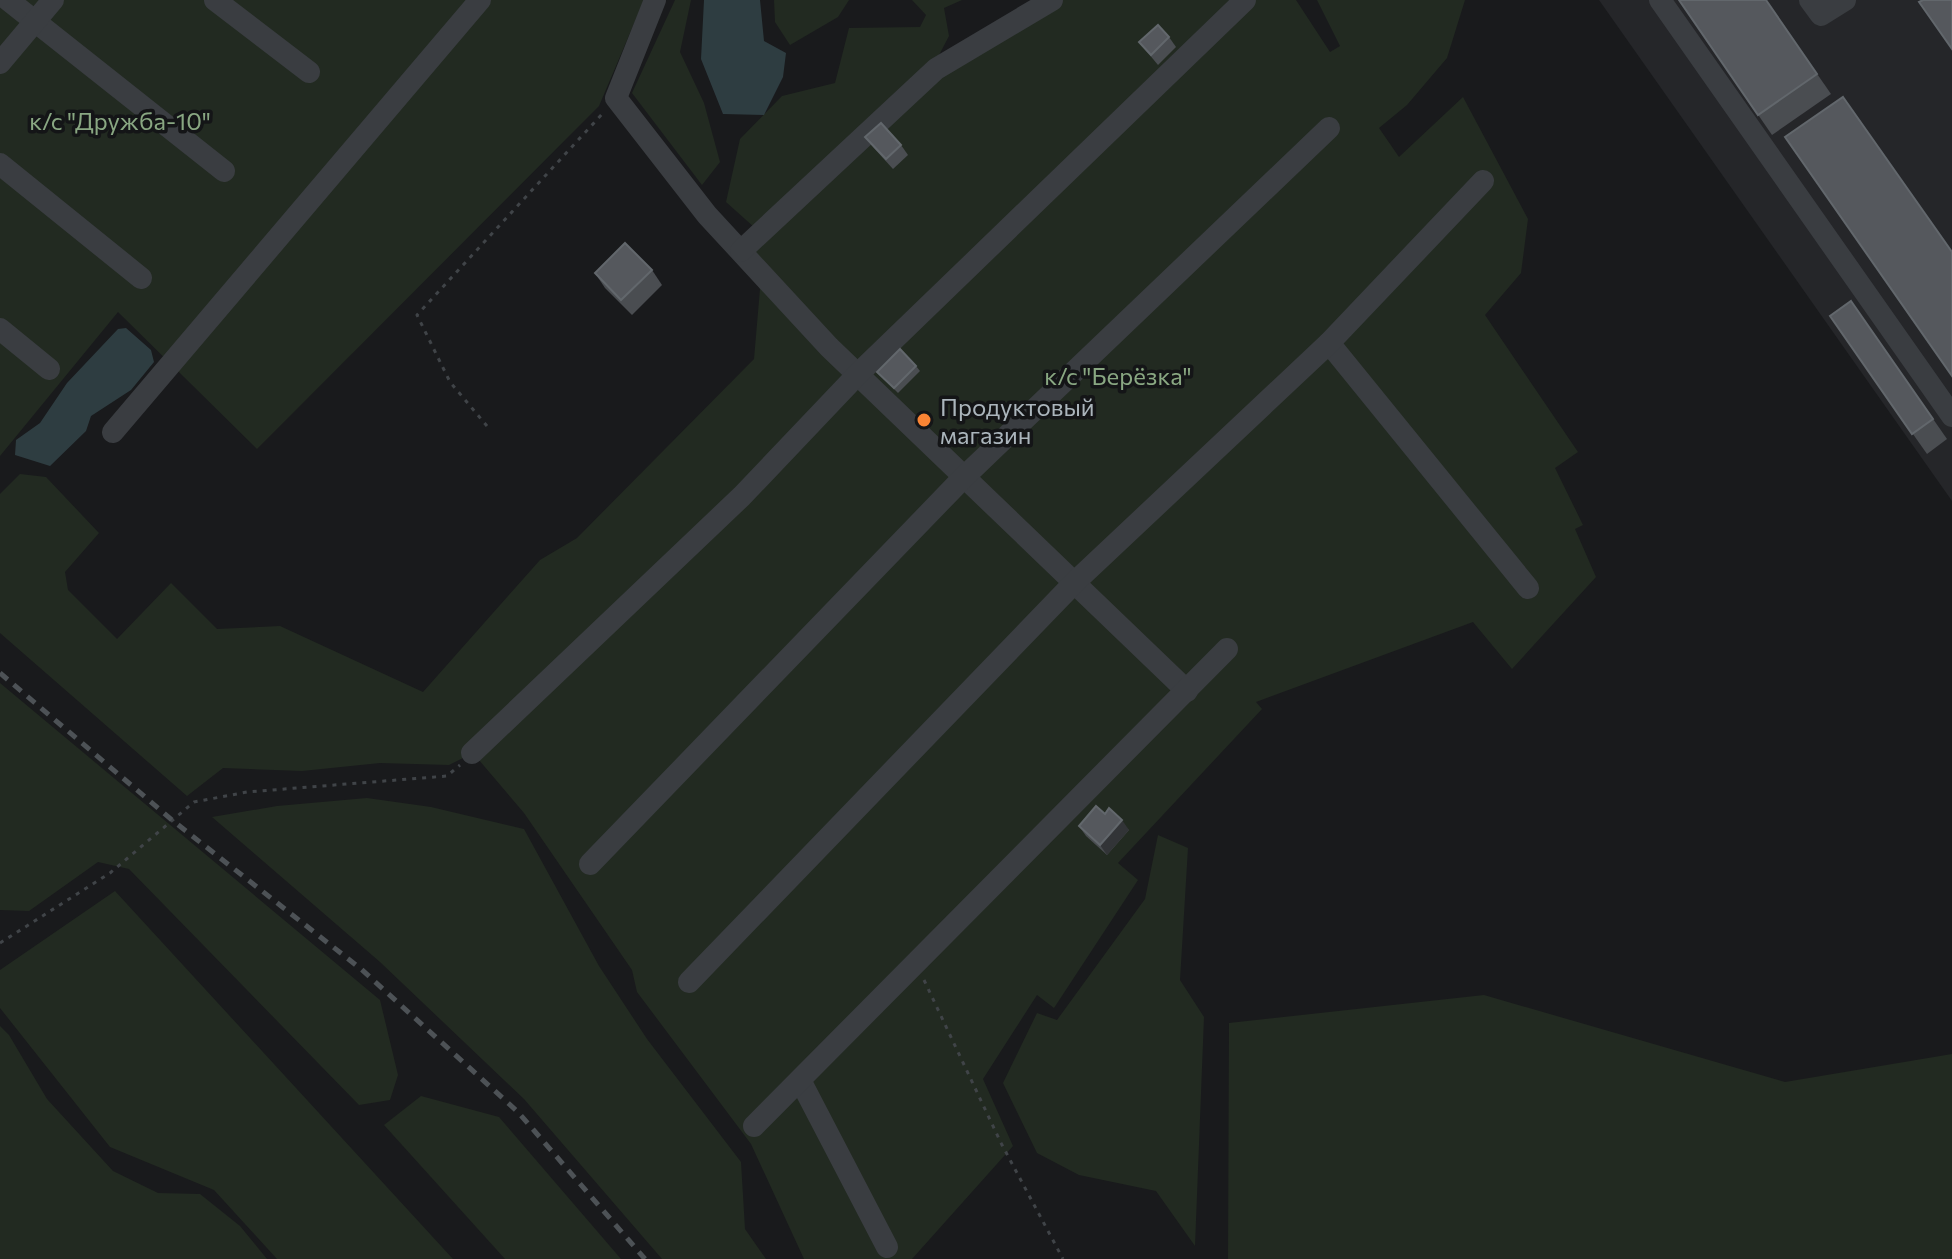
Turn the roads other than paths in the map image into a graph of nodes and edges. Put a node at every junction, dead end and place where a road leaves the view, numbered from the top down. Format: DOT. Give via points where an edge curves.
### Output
graph roads {
  1 [pos="8,0"];
  2 [pos="53,0"];
  3 [pos="215,0"];
  4 [pos="480,0"];
  5 [pos="655,0"];
  6 [pos="1052,0"];
  7 [pos="1245,0"];
  8 [pos="1660,0"];
  9 [pos="1810,0"];
  10 [pos="1845,0"];
  11 [pos="33,21"];
  12 [pos="0,63"];
  13 [pos="309,72"];
  14 [pos="1329,128"];
  15 [pos="0,164"];
  16 [pos="224,171"];
  17 [pos="1483,181"];
  18 [pos="738,248"];
  19 [pos="141,278"];
  20 [pos="0,329"];
  21 [pos="1329,343"];
  22 [pos="49,369"];
  23 [pos="858,374"];
  24 [pos="1952,416"];
  25 [pos="113,432"];
  26 [pos="963,478"];
  27 [pos="1075,582"];
  28 [pos="1528,588"];
  29 [pos="1227,649"];
  30 [pos="1187,691"];
  31 [pos="472,753"];
  32 [pos="590,864"];
  33 [pos="689,982"];
  34 [pos="800,1080"];
  35 [pos="754,1126"];
  36 [pos="887,1247"];
  1 -- 11 [label="street"];
  2 -- 11 [label="street"];
  3 -- 13 [label="street"];
  4 -- 25 [label="street"];
  5 -- 18 [label="street" via="616,98"];
  6 -- 18 [label="street" via="936,69"];
  7 -- 23 [label="street"];
  8 -- 24 [label="street"];
  9 -- 10 [label="street" via="1821,15"];
  11 -- 12 [label="street"];
  11 -- 16 [label="street"];
  14 -- 26 [label="street"];
  15 -- 19 [label="street"];
  17 -- 21 [label="street"];
  18 -- 23 [label="street"];
  20 -- 22 [label="street"];
  21 -- 27 [label="street"];
  21 -- 28 [label="street"];
  23 -- 26 [label="street"];
  23 -- 31 [label="street" via="742,496"];
  26 -- 27 [label="street"];
  26 -- 32 [label="street"];
  27 -- 30 [label="street"];
  27 -- 33 [label="street"];
  29 -- 30 [label="street"];
  30 -- 34 [label="street"];
  34 -- 35 [label="street"];
  34 -- 36 [label="street"];
}
